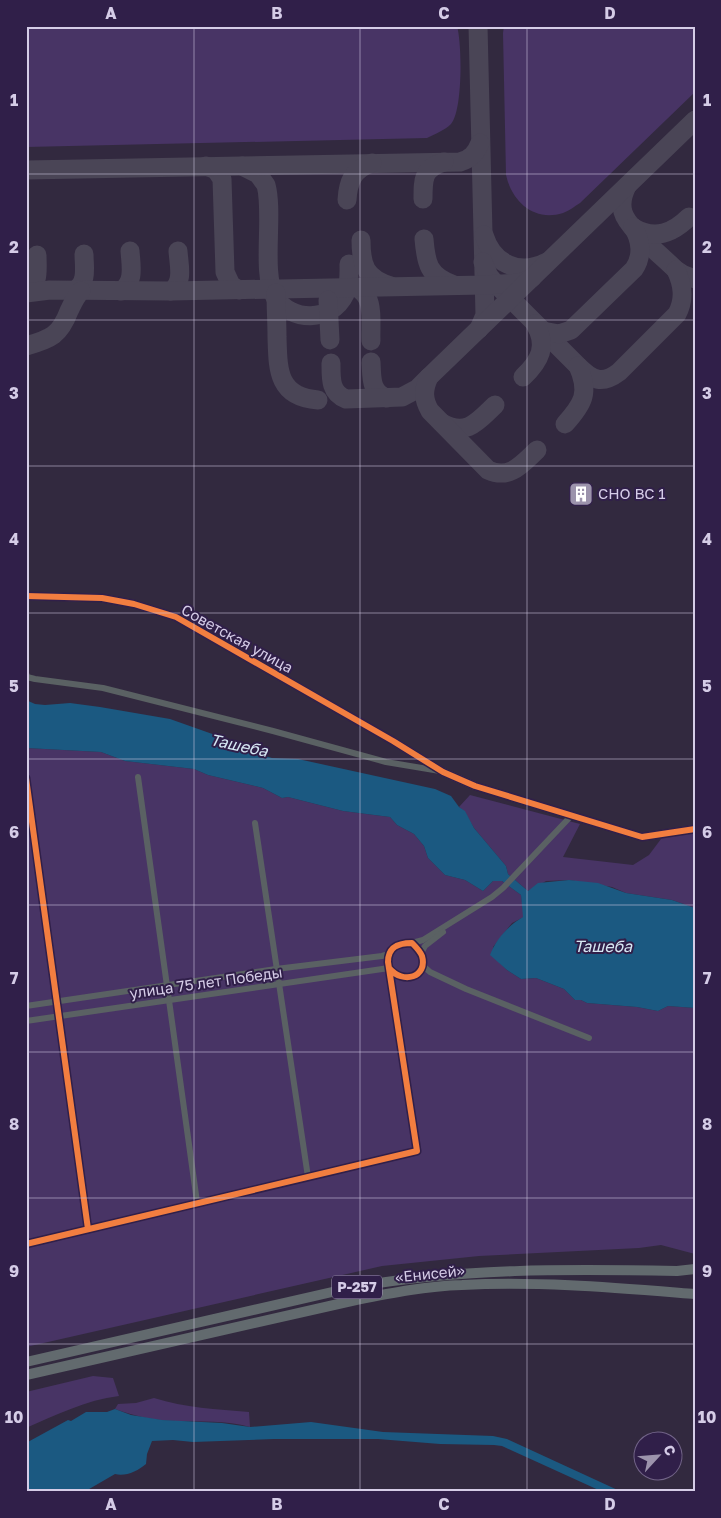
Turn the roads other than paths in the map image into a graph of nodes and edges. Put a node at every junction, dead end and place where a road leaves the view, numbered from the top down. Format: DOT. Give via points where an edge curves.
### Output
graph roads {
  1 [pos="26,596"];
  2 [pos="26,673"];
  3 [pos="443,772"];
  4 [pos="138,776"];
  5 [pos="26,778"];
  6 [pos="571,816"];
  7 [pos="255,823"];
  8 [pos="695,829"];
  9 [pos="492,897"];
  10 [pos="412,943"];
  11 [pos="421,953"];
  12 [pos="389,954"];
  13 [pos="422,965"];
  14 [pos="389,968"];
  15 [pos="276,969"];
  16 [pos="279,985"];
  17 [pos="166,986"];
  18 [pos="168,1001"];
  19 [pos="57,1002"];
  20 [pos="26,1006"];
  21 [pos="59,1016"];
  22 [pos="26,1021"];
  23 [pos="589,1038"];
  24 [pos="308,1177"];
  25 [pos="197,1202"];
  26 [pos="88,1229"];
  27 [pos="26,1244"];
  28 [pos="695,1269"];
  29 [pos="695,1294"];
  30 [pos="26,1362"];
  31 [pos="26,1374"];
  1 -- 3 [label="street, Советская улица" via="102,598 176,617"];
  2 -- 3 [label="street" via="27,677 35,679 103,688 386,762"];
  3 -- 6 [label="street, Советская улица" via="475,786"];
  4 -- 17 [label="street"];
  5 -- 19 [label="street"];
  6 -- 8 [label="street, Советская улица" via="642,837"];
  6 -- 9 [label="street"];
  7 -- 15 [label="street"];
  9 -- 10 [label="street" via="423,940"];
  9 -- 11 [label="street" via="430,942"];
  10 -- 11 [label="street"];
  10 -- 12 [label="street" via="398,944"];
  11 -- 13 [label="street"];
  12 -- 14 [label="street"];
  12 -- 15 [label="street, улица 75 лет Победы"];
  13 -- 14 [label="street" via="410,978 398,976"];
  13 -- 23 [label="street" via="466,988"];
  14 -- 16 [label="street, улица 75 лет Победы"];
  14 -- 24 [label="street" via="417,1151"];
  15 -- 16 [label="street"];
  15 -- 17 [label="street, улица 75 лет Победы"];
  16 -- 18 [label="street, улица 75 лет Победы"];
  16 -- 24 [label="street"];
  17 -- 18 [label="street"];
  17 -- 19 [label="street, улица 75 лет Победы"];
  18 -- 21 [label="street, улица 75 лет Победы"];
  18 -- 25 [label="street"];
  19 -- 20 [label="street, улица 75 лет Победы"];
  19 -- 21 [label="street"];
  21 -- 22 [label="street, улица 75 лет Победы"];
  21 -- 26 [label="street"];
  24 -- 25 [label="street"];
  25 -- 26 [label="street"];
  26 -- 27 [label="street"];
  28 -- 30 [label="highway, «Енисей» / Р-257" via="552,1269 401,1279 344,1289"];
  29 -- 31 [label="highway, «Енисей» / Р-257" via="523,1284 404,1290"];
}
